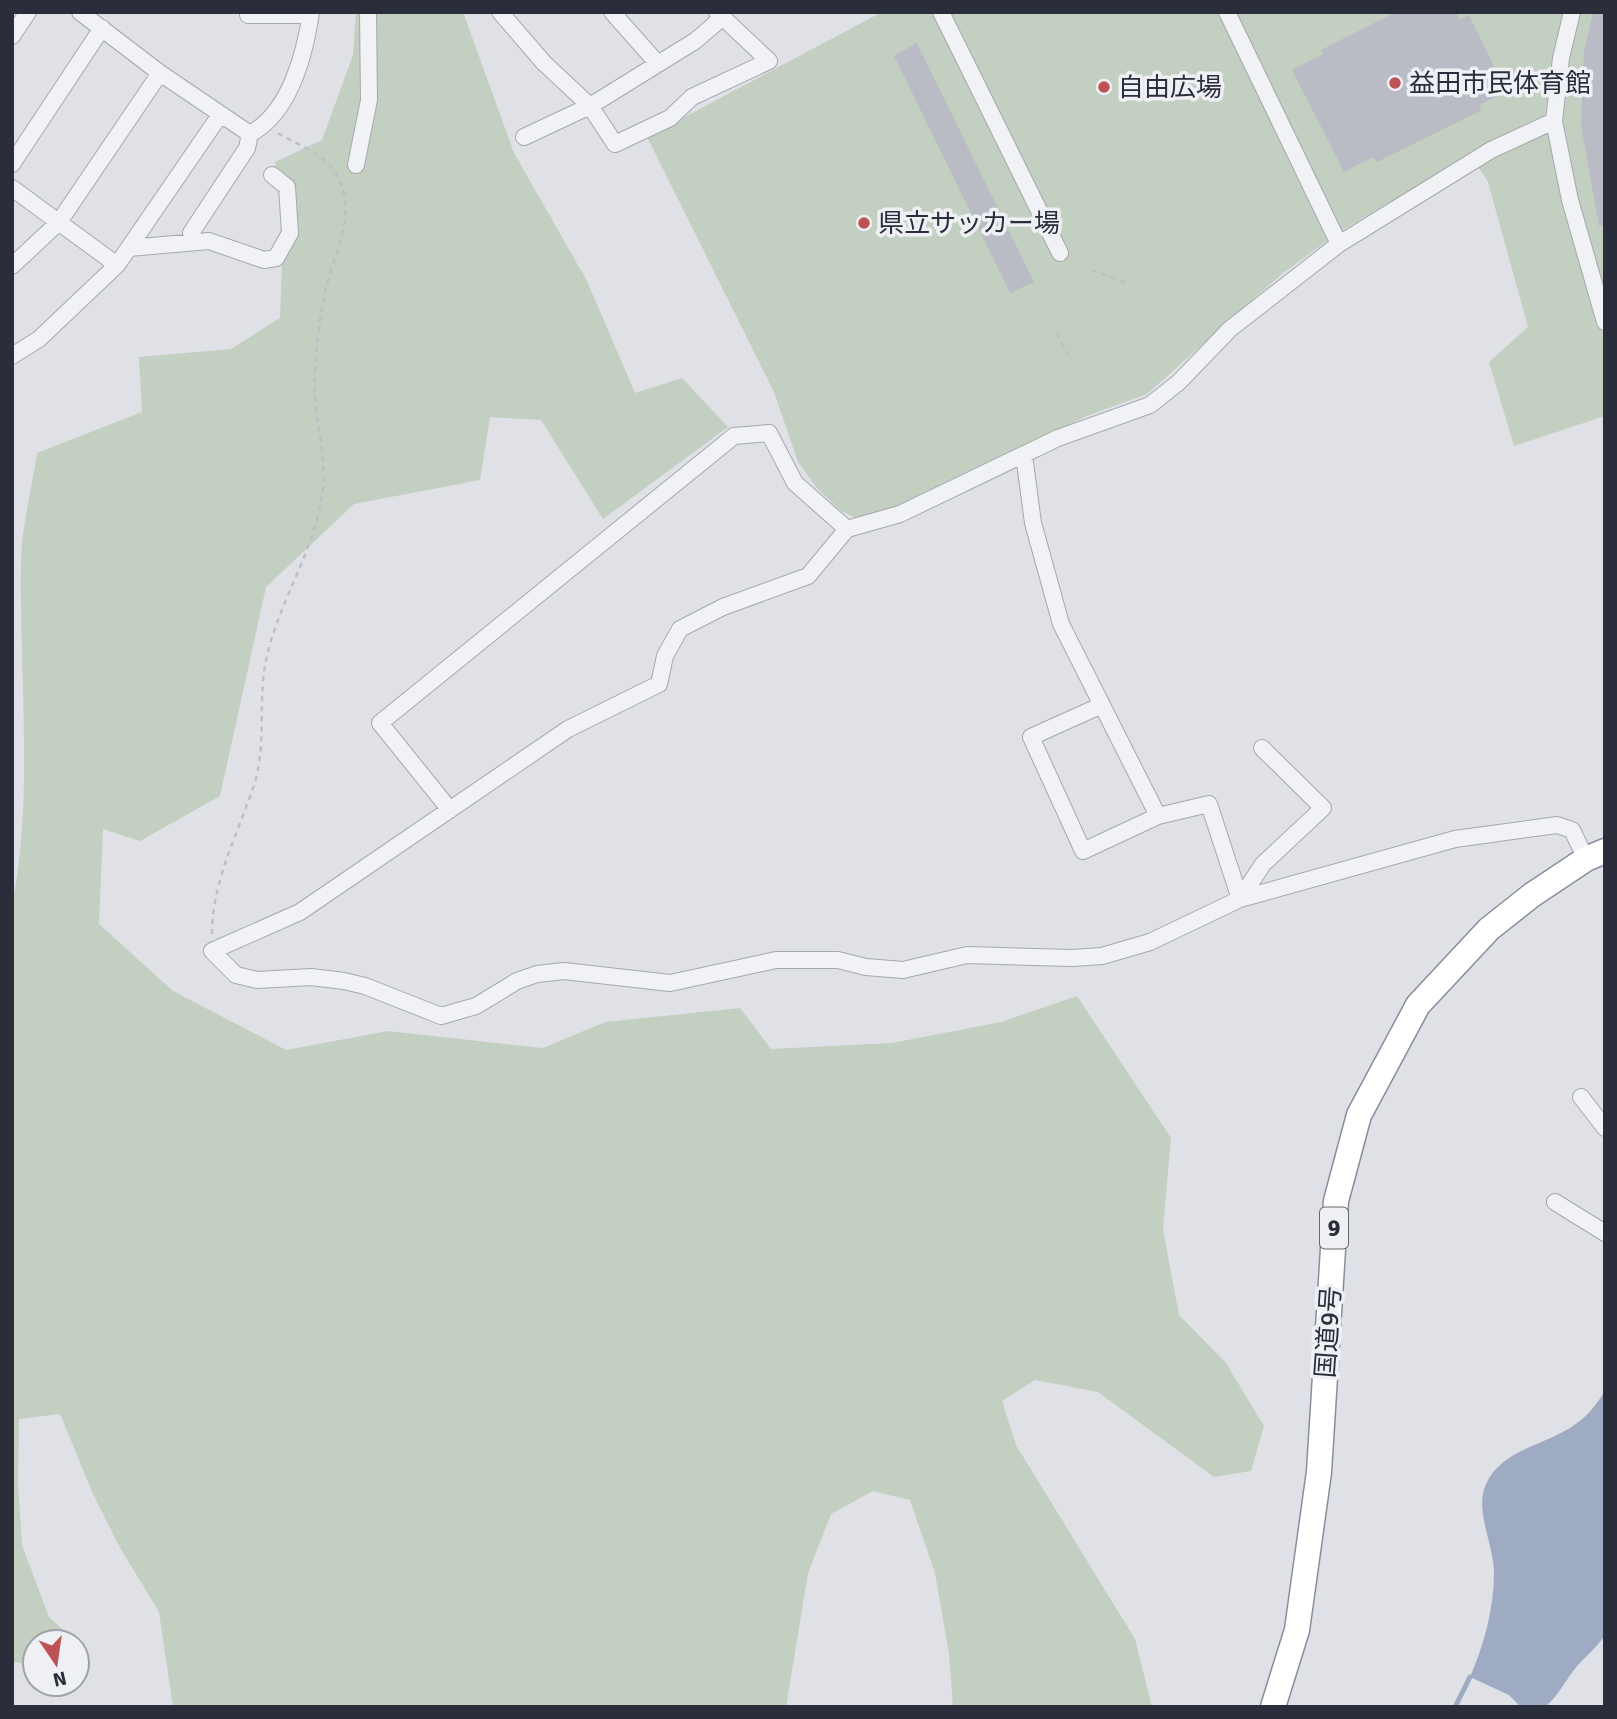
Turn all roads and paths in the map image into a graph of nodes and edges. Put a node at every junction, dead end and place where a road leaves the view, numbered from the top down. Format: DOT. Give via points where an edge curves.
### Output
graph roads {
  1 [pos="28,12"];
  2 [pos="80,12"];
  3 [pos="368,12"];
  4 [pos="500,12"];
  5 [pos="612,12"];
  6 [pos="941,12"];
  7 [pos="1227,12"];
  8 [pos="1572,12"];
  9 [pos="310,13"];
  10 [pos="719,13"];
  11 [pos="248,15"];
  12 [pos="102,27"];
  13 [pos="12,36"];
  14 [pos="658,64"];
  15 [pos="160,73"];
  16 [pos="590,106"];
  17 [pos="220,115"];
  18 [pos="1554,121"];
  19 [pos="257,130"];
  20 [pos="524,136"];
  21 [pos="12,164"];
  22 [pos="356,165"];
  23 [pos="272,175"];
  24 [pos="12,188"];
  25 [pos="59,222"];
  26 [pos="191,233"];
  27 [pos="1339,244"];
  28 [pos="129,248"];
  29 [pos="1060,253"];
  30 [pos="117,265"];
  31 [pos="12,266"];
  32 [pos="1093,270"];
  33 [pos="1126,283"];
  34 [pos="1605,322"];
  35 [pos="1057,333"];
  36 [pos="1068,355"];
  37 [pos="12,356"];
  38 [pos="1024,456"];
  39 [pos="847,529"];
  40 [pos="1102,705"];
  41 [pos="1262,748"];
  42 [pos="450,810"];
  43 [pos="1158,816"];
  44 [pos="1596,855"];
  45 [pos="1240,899"];
  46 [pos="212,951"];
  47 [pos="1581,1097"];
  48 [pos="1605,1128"];
  49 [pos="1555,1202"];
  50 [pos="1605,1233"];
  51 [pos="1273,1707"];
  1 -- 13 [label="street"];
  2 -- 12 [label="street"];
  3 -- 22 [label="street" via="369,100"];
  4 -- 16 [label="street"];
  5 -- 14 [label="street"];
  6 -- 29 [label="street"];
  7 -- 27 [label="street"];
  8 -- 18 [label="street"];
  9 -- 11 [label="street"];
  9 -- 19 [label="street" via="297,76"];
  10 -- 14 [label="street" via="715,24 695,41"];
  10 -- 16 [label="street" via="769,61 692,97 670,118 615,144"];
  12 -- 15 [label="street"];
  12 -- 21 [label="street"];
  14 -- 16 [label="street"];
  15 -- 17 [label="street"];
  15 -- 25 [label="street"];
  16 -- 20 [label="street"];
  17 -- 19 [label="street"];
  17 -- 28 [label="street"];
  18 -- 27 [label="street" via="1491,150"];
  18 -- 34 [label="street" via="1570,200"];
  19 -- 26 [label="street"];
  19 -- 46 [label="path" via="322,157 339,178 347,204 323,297 315,395 326,467 322,498 315,529 267,655 256,779 219,887"];
  23 -- 28 [label="street" via="287,187 289,210 290,233 276,258 264,260 209,241"];
  24 -- 25 [label="street"];
  25 -- 30 [label="street"];
  25 -- 31 [label="street"];
  27 -- 38 [label="street" via="1230,329 1150,405 1058,438"];
  28 -- 30 [label="street"];
  30 -- 37 [label="street" via="39,339"];
  32 -- 33 [label="path"];
  35 -- 36 [label="path"];
  38 -- 39 [label="street" via="900,514"];
  38 -- 40 [label="street" via="1033,523 1061,624"];
  39 -- 42 [label="street" via="808,576 723,607 680,629 665,656 659,684 568,729"];
  39 -- 42 [label="street" via="796,483 769,433 734,436 380,723"];
  40 -- 43 [label="street"];
  40 -- 43 [label="street" via="1031,737 1083,851"];
  41 -- 45 [label="street" via="1324,808 1263,864"];
  42 -- 46 [label="street" via="300,912"];
  43 -- 45 [label="street" via="1209,804"];
  44 -- 45 [label="street" via="1572,830 1557,825 1455,839"];
  44 -- 51 [label="highway, 国道9号 / 9" via="1532,895 1489,929 1418,1005 1359,1115 1336,1201 1319,1472 1297,1630"];
  45 -- 46 [label="street" via="1150,942 1102,956 967,955 903,970 838,960 776,960 670,983 564,971 517,981 476,1006 442,1016 344,981 311,977 257,980 236,975"];
  47 -- 48 [label="street"];
  49 -- 50 [label="street"];
}
